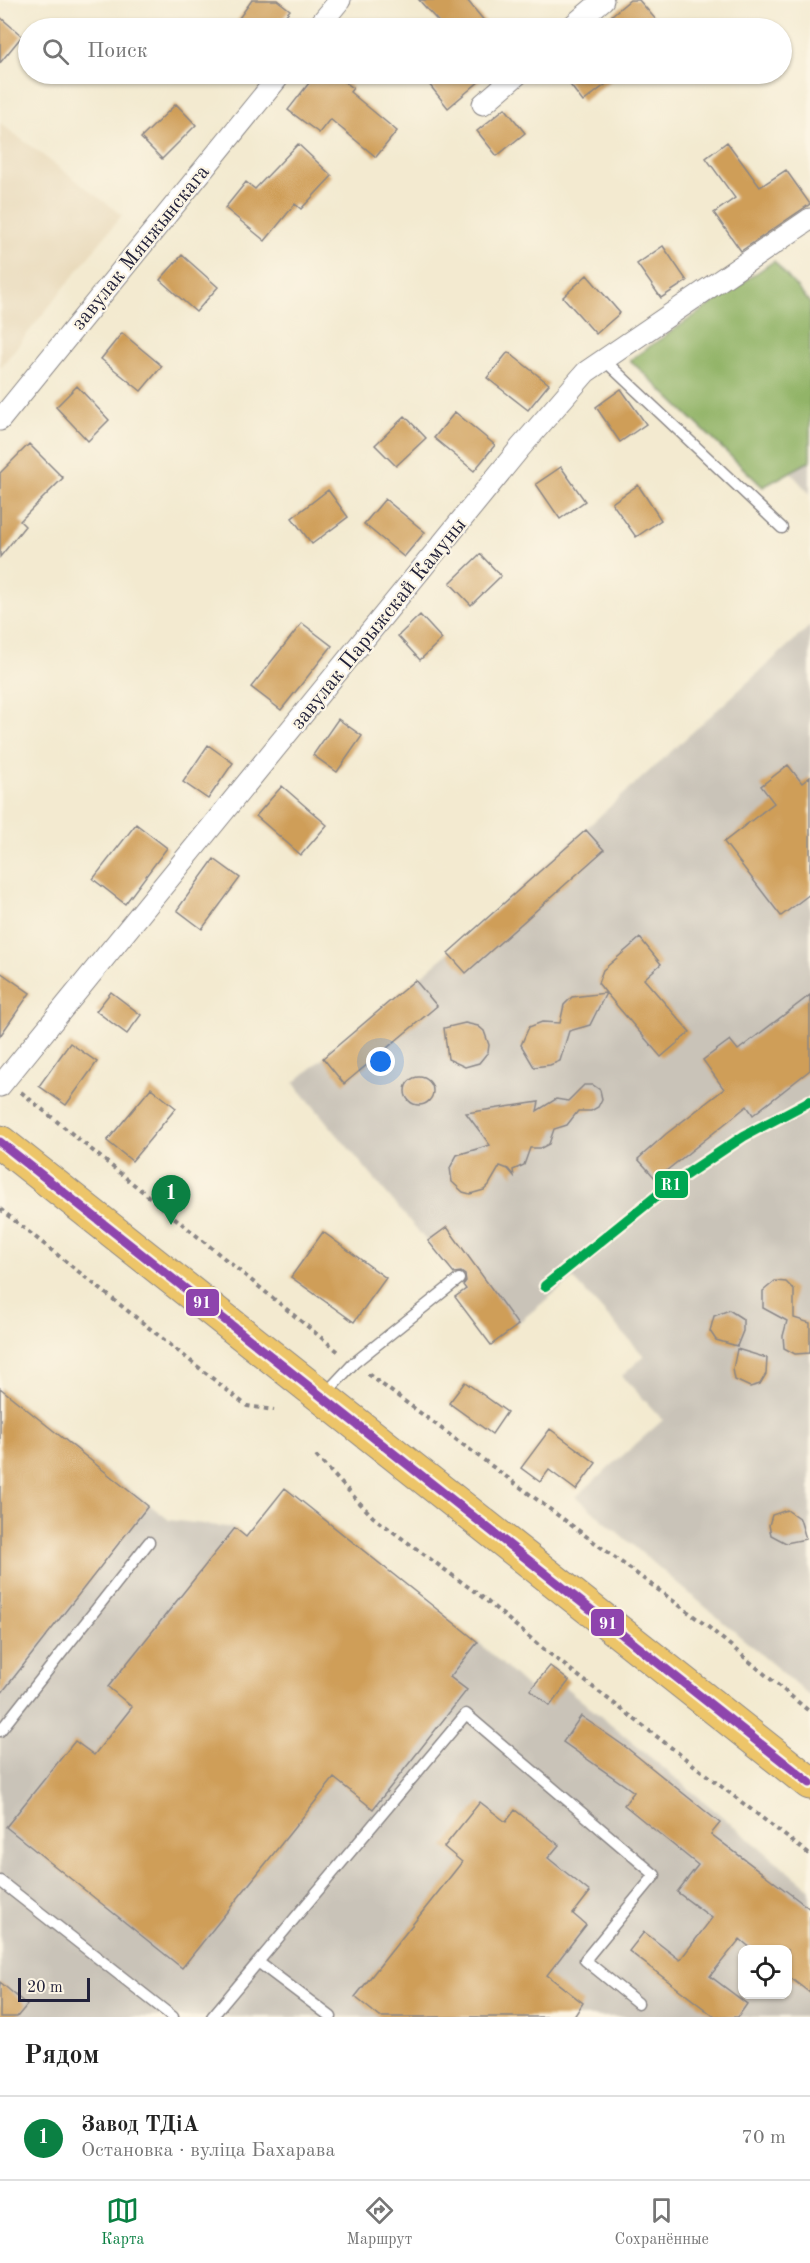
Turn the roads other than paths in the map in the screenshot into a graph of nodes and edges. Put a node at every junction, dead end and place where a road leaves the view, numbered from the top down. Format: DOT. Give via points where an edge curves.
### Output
graph roads {
  1 [pos="340,0"];
  2 [pos="603,0"];
  3 [pos="325,18"];
  4 [pos="582,18"];
  5 [pos="273,84"];
  6 [pos="506,84"];
  7 [pos="483,104"];
  8 [pos="810,219"];
  9 [pos="604,360"];
  10 [pos="0,420"];
  11 [pos="782,528"];
  12 [pos="3,1082"];
  13 [pos="0,1142"];
  14 [pos="459,1279"];
  15 [pos="322,1397"];
  16 [pos="149,1542"];
  17 [pos="0,1731"];
  18 [pos="810,1783"];
  19 [pos="0,1881"];
  20 [pos="258,1962"];
  21 [pos="638,2003"];
  22 [pos="173,2017"];
  23 [pos="212,2017"];
  24 [pos="331,2017"];
  1 -- 3 [label="street"];
  2 -- 4 [label="street"];
  5 -- 10 [label="street, завулак Мянжынскага"];
  6 -- 7 [label="street"];
  8 -- 9 [label="street, завулак Парыжскай Камуны"];
  9 -- 11 [label="lane"];
  9 -- 12 [label="street, завулак Парыжскай Камуны" via="586,372 520,448"];
  13 -- 15 [label="main road"];
  14 -- 15 [label="lane" via="354,1363"];
  15 -- 18 [label="main road"];
  16 -- 17 [label="lane"];
  19 -- 22 [label="lane"];
  20 -- 21 [label="lane" via="466,1714 655,1875 585,1960"];
  20 -- 23 [label="lane"];
  20 -- 24 [label="lane"];
}
